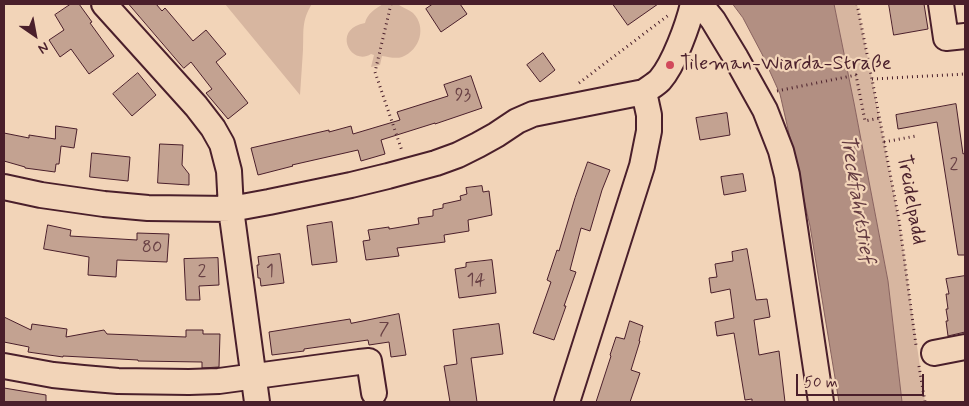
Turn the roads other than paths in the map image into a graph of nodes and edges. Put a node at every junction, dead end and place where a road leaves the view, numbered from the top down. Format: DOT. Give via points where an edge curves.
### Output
graph roads {
  1 [pos="104,4"];
  2 [pos="700,4"];
  3 [pos="941,4"];
  4 [pos="685,6"];
  5 [pos="965,36"];
  6 [pos="644,92"];
  7 [pos="4,187"];
  8 [pos="231,209"];
  9 [pos="965,347"];
  10 [pos="923,355"];
  11 [pos="4,366"];
  12 [pos="254,376"];
  13 [pos="374,393"];
  14 [pos="257,402"];
  15 [pos="567,402"];
  16 [pos="821,402"];
  1 -- 8 [label="street" via="214,128 226,160"];
  2 -- 16 [label="street" via="765,110 781,151"];
  3 -- 5 [label="street" via="946,38"];
  4 -- 6 [label="street" via="684,32 670,65"];
  6 -- 8 [label="street" via="533,114 458,155 406,172"];
  6 -- 15 [label="street" via="649,131 642,166"];
  7 -- 8 [label="street" via="104,204"];
  8 -- 12 [label="street"];
  9 -- 10 [label="street"];
  11 -- 12 [label="street" via="53,375 118,381 219,381"];
  12 -- 13 [label="street" via="369,361"];
  12 -- 14 [label="street"];
}
